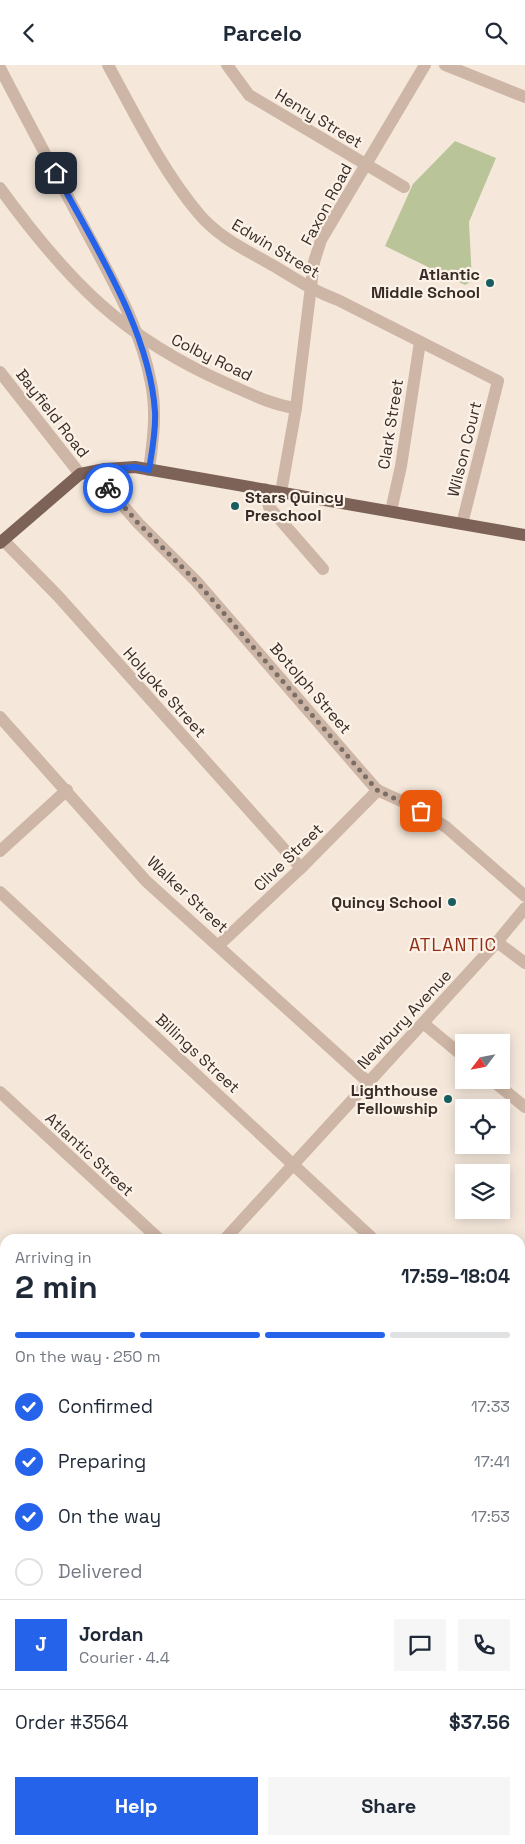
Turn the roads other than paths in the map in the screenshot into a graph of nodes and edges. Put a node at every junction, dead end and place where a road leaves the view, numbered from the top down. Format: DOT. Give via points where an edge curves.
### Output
graph roads {
  1 [pos="108,65"];
  2 [pos="227,65"];
  3 [pos="425,65"];
  4 [pos="445,65"];
  5 [pos="0,68"];
  6 [pos="525,97"];
  7 [pos="365,164"];
  8 [pos="404,187"];
  9 [pos="0,188"];
  10 [pos="312,290"];
  11 [pos="136,332"];
  12 [pos="420,342"];
  13 [pos="0,372"];
  14 [pos="498,381"];
  15 [pos="296,408"];
  16 [pos="105,469"];
  17 [pos="149,470"];
  18 [pos="80,474"];
  19 [pos="265,489"];
  20 [pos="281,492"];
  21 [pos="391,511"];
  22 [pos="462,524"];
  23 [pos="525,535"];
  24 [pos="2,541"];
  25 [pos="323,569"];
  26 [pos="0,717"];
  27 [pos="67,790"];
  28 [pos="378,790"];
  29 [pos="0,851"];
  30 [pos="301,867"];
  31 [pos="0,892"];
  32 [pos="525,896"];
  33 [pos="525,909"];
  34 [pos="497,942"];
  35 [pos="219,945"];
  36 [pos="525,963"];
  37 [pos="423,1023"];
  38 [pos="455,1050"];
  39 [pos="368,1082"];
  40 [pos="503,1089"];
  41 [pos="0,1092"];
  42 [pos="525,1107"];
  43 [pos="293,1165"];
  44 [pos="154,1234"];
  45 [pos="231,1234"];
  46 [pos="368,1234"];
  1 -- 10 [label="street, Edwin Street" via="160,157 200,215 248,252"];
  2 -- 7 [label="street, Henry Street" via="249,95"];
  3 -- 7 [label="street, Faxon Road"];
  4 -- 6 [label="street"];
  5 -- 11 [label="street"];
  7 -- 8 [label="street, Henry Street"];
  7 -- 10 [label="street, Faxon Road" via="321,240 314,262"];
  9 -- 11 [label="street, Colby Road" via="62,269 88,295"];
  10 -- 12 [label="street, Edwin Street"];
  10 -- 15 [label="street, Faxon Road"];
  11 -- 15 [label="street, Colby Road" via="194,369 279,406"];
  11 -- 17 [label="street" via="154,402"];
  12 -- 14 [label="street, Edwin Street"];
  12 -- 21 [label="street, Clark Street"];
  13 -- 18 [label="street, Bayfield Road"];
  14 -- 22 [label="street, Wilson Court"];
  15 -- 20 [label="street, Faxon Road"];
  16 -- 17 [label="main road" via="135,467"];
  16 -- 18 [label="main road"];
  16 -- 28 [label="street, Botolph Street" via="106,486 196,581"];
  17 -- 19 [label="main road"];
  18 -- 24 [label="main road"];
  19 -- 20 [label="main road"];
  19 -- 25 [label="street" via="269,507"];
  20 -- 21 [label="main road"];
  21 -- 22 [label="main road"];
  22 -- 23 [label="main road"];
  24 -- 30 [label="street, Holyoke Street" via="58,596"];
  26 -- 27 [label="street, Walker Street"];
  27 -- 29 [label="street"];
  27 -- 35 [label="street, Walker Street" via="146,881"];
  28 -- 30 [label="street, Clive Street"];
  28 -- 32 [label="street, Botolph Street" via="446,827"];
  30 -- 35 [label="street, Clive Street"];
  31 -- 43 [label="street, Billings Street"];
  33 -- 34 [label="street, Newbury Avenue"];
  34 -- 36 [label="street"];
  34 -- 37 [label="street, Newbury Avenue"];
  35 -- 39 [label="street, Walker Street"];
  37 -- 38 [label="street"];
  37 -- 39 [label="street, Newbury Avenue"];
  39 -- 43 [label="street, Newbury Avenue"];
  40 -- 42 [label="street"];
  41 -- 44 [label="street, Atlantic Street"];
  43 -- 45 [label="street, Newbury Avenue"];
  43 -- 46 [label="street, Billings Street"];
}
